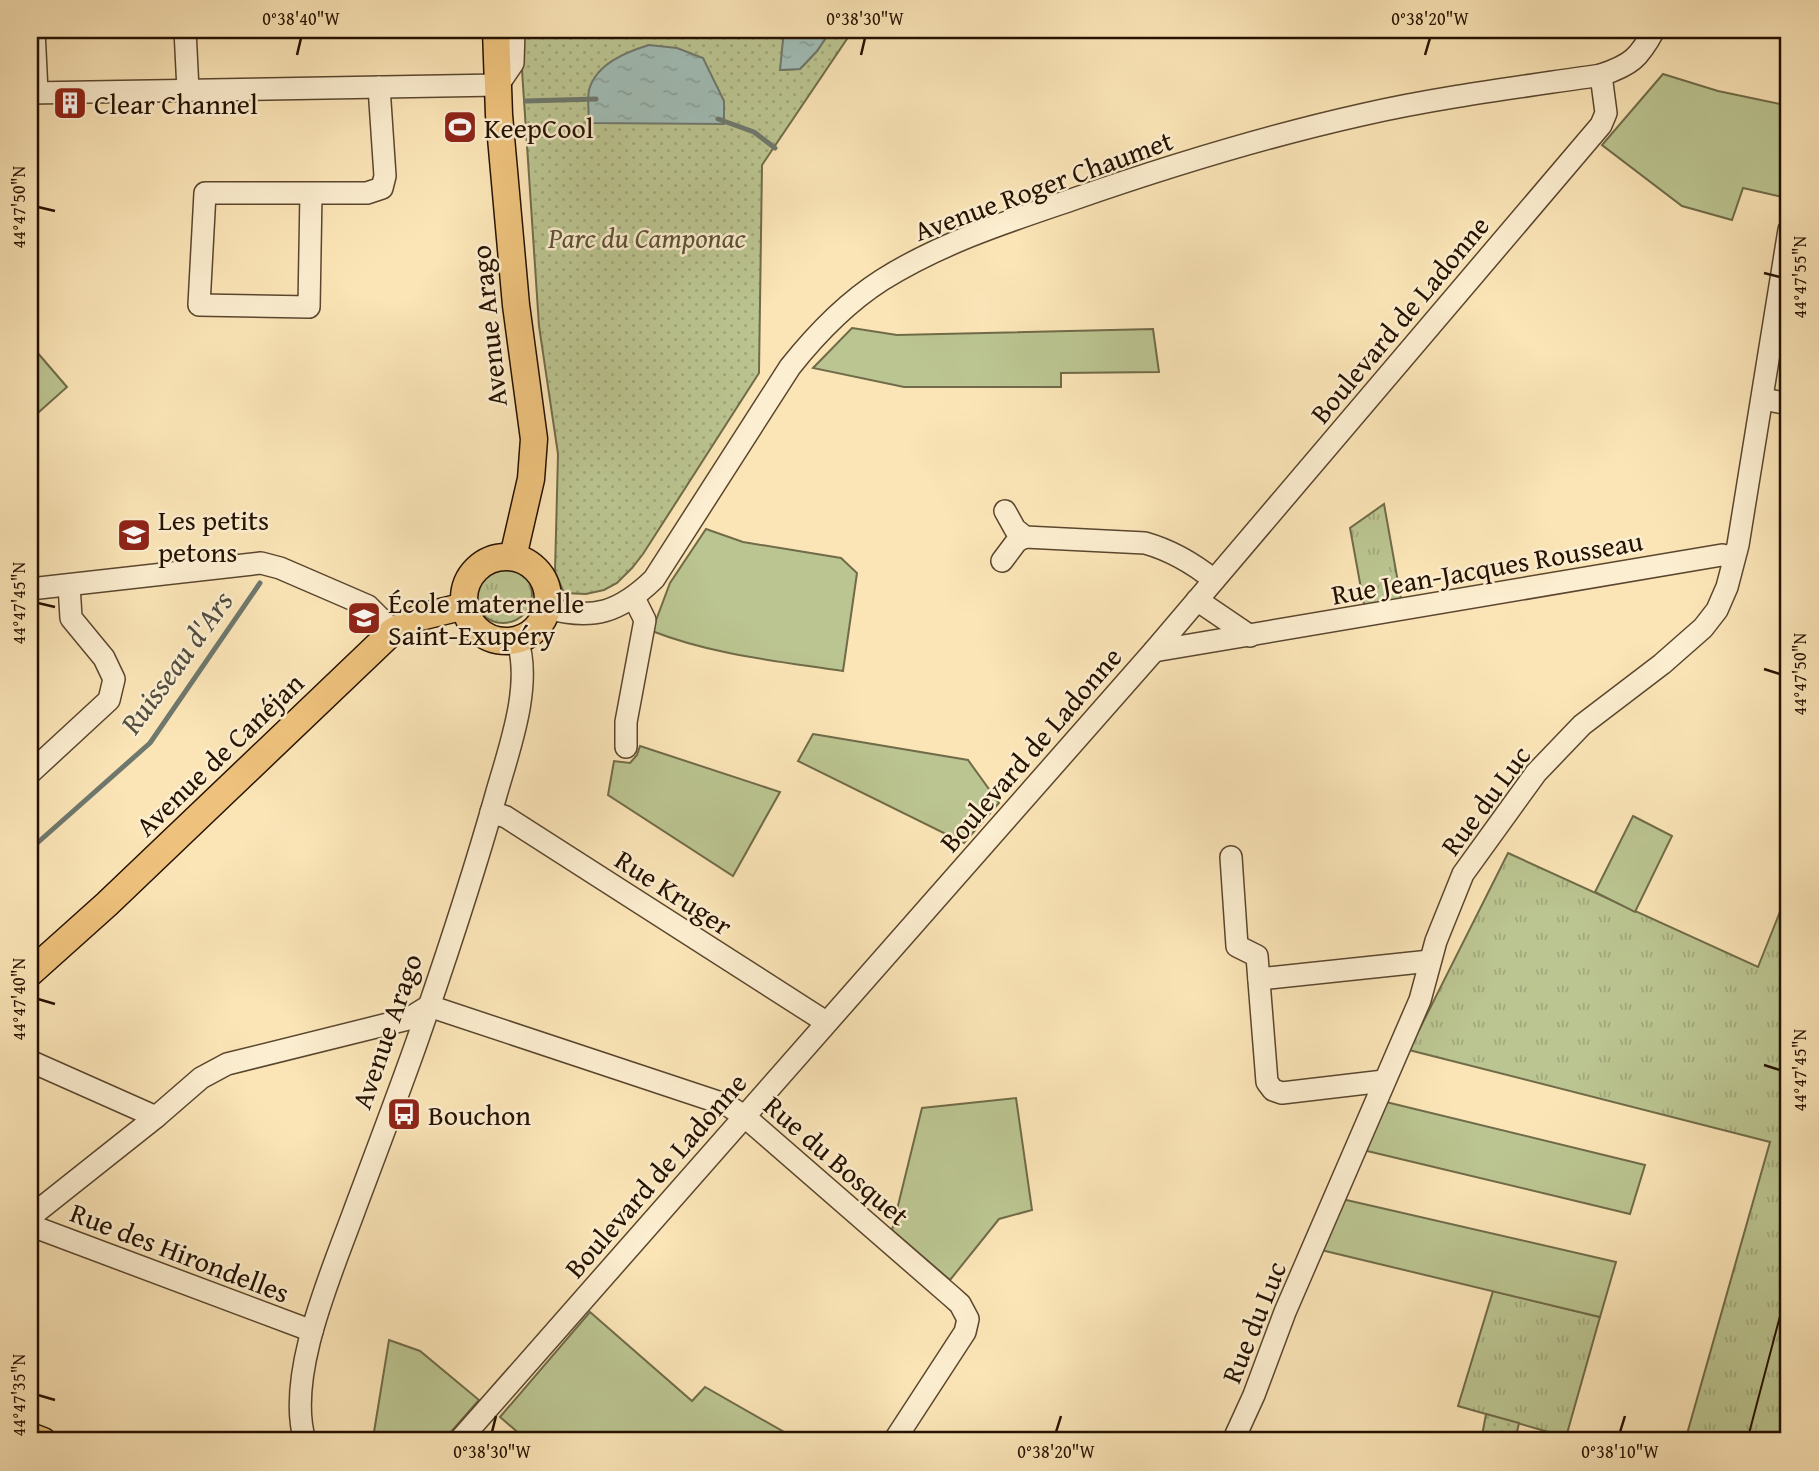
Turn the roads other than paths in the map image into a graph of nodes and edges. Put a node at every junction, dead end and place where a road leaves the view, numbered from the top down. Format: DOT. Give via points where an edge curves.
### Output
graph roads {
  1 [pos="34,30"];
  2 [pos="185,30"];
  3 [pos="496,30"];
  4 [pos="514,30"];
  5 [pos="1654,30"];
  6 [pos="1601,75"];
  7 [pos="498,85"];
  8 [pos="379,87"];
  9 [pos="188,90"];
  10 [pos="33,92"];
  11 [pos="311,193"];
  12 [pos="1789,229"];
  13 [pos="1763,399"];
  14 [pos="1789,404"];
  15 [pos="1005,511"];
  16 [pos="1025,537"];
  17 [pos="513,557"];
  18 [pos="1734,558"];
  19 [pos="1002,561"];
  20 [pos="1214,580"];
  21 [pos="69,585"];
  22 [pos="30,589"];
  23 [pos="635,598"];
  24 [pos="1197,600"];
  25 [pos="465,606"];
  26 [pos="547,608"];
  27 [pos="393,631"];
  28 [pos="1250,636"];
  29 [pos="517,639"];
  30 [pos="1154,651"];
  31 [pos="626,747"];
  32 [pos="30,773"];
  33 [pos="491,812"];
  34 [pos="1231,857"];
  35 [pos="1430,961"];
  36 [pos="30,973"];
  37 [pos="1259,979"];
  38 [pos="429,1006"];
  39 [pos="826,1022"];
  40 [pos="30,1061"];
  41 [pos="1384,1081"];
  42 [pos="744,1116"];
  43 [pos="156,1117"];
  44 [pos="30,1219"];
  45 [pos="312,1331"];
  46 [pos="30,1436"];
  47 [pos="43,1441"];
  48 [pos="305,1441"];
  49 [pos="459,1441"];
  50 [pos="894,1441"];
  51 [pos="1233,1441"];
  1 -- 10 [label="street"];
  2 -- 9 [label="street"];
  3 -- 7 [label="main road, Avenue Arago"];
  4 -- 7 [label="street" via="513,64"];
  5 -- 6 [label="street, Avenue Roger Chaumet" via="1644,50 1624,67"];
  6 -- 20 [label="street, Boulevard de Ladonne" via="1606,113 1601,125"];
  6 -- 23 [label="street, Avenue Roger Chaumet" via="1417,103 1303,130 1135,178 982,231 909,263 856,298 790,367 654,579"];
  7 -- 8 [label="street"];
  7 -- 17 [label="main road, Avenue Arago" via="516,305 534,439 531,479"];
  8 -- 9 [label="street"];
  8 -- 11 [label="street" via="382,188 367,193"];
  9 -- 10 [label="street"];
  11 -- 11 [label="street" via="309,307 199,304 205,193"];
  12 -- 13 [label="street, Rue du Luc"];
  13 -- 14 [label="street"];
  13 -- 18 [label="street, Rue du Luc"];
  15 -- 16 [label="street"];
  16 -- 19 [label="street"];
  16 -- 20 [label="street" via="1145,543 1201,569"];
  17 -- 25 [label="main road" via="499,557 476,569 465,593"];
  17 -- 26 [label="main road" via="537,570 545,582"];
  18 -- 28 [label="street, Rue Jean-Jacques Rousseau" via="1722,555"];
  18 -- 35 [label="street, Rue du Luc" via="1717,610 1703,628 1582,725 1536,773 1464,874"];
  20 -- 24 [label="street, Boulevard de Ladonne"];
  21 -- 22 [label="street"];
  21 -- 27 [label="street" via="261,563 368,606"];
  21 -- 32 [label="street" via="71,618 104,657 114,679 109,700"];
  23 -- 26 [label="street, Avenue Roger Chaumet" via="593,614"];
  23 -- 31 [label="street" via="645,620 626,722"];
  24 -- 28 [label="street"];
  24 -- 30 [label="street, Boulevard de Ladonne"];
  25 -- 27 [label="main road, Avenue de Canéjan" via="420,617"];
  25 -- 29 [label="main road" via="484,634 500,640"];
  26 -- 29 [label="main road" via="540,624"];
  27 -- 36 [label="main road, Avenue de Canéjan"];
  28 -- 30 [label="street, Rue Jean-Jacques Rousseau"];
  29 -- 33 [label="street, Avenue Arago" via="520,693"];
  30 -- 39 [label="street, Boulevard de Ladonne"];
  33 -- 38 [label="street, Avenue Arago"];
  33 -- 39 [label="street, Rue Kruger" via="506,817"];
  34 -- 37 [label="street" via="1237,946 1257,956"];
  35 -- 37 [label="street"];
  35 -- 41 [label="street, Rue du Luc" via="1420,1000"];
  37 -- 41 [label="street" via="1267,1082 1273,1090 1282,1093"];
  38 -- 42 [label="street, Rue du Bosquet" via="727,1105"];
  38 -- 43 [label="street" via="408,1019 227,1064 201,1078"];
  38 -- 45 [label="street, Avenue Arago"];
  39 -- 42 [label="street, Boulevard de Ladonne"];
  40 -- 43 [label="street"];
  41 -- 51 [label="street, Rue du Luc"];
  42 -- 49 [label="street, Boulevard de Ladonne"];
  42 -- 50 [label="street, Rue du Bosquet" via="960,1304 968,1319 965,1332"];
  43 -- 44 [label="street"];
  44 -- 45 [label="street, Rue des Hirondelles" via="40,1228"];
  45 -- 48 [label="street, Avenue Arago" via="301,1389"];
  46 -- 47 [label="main road"];
}
